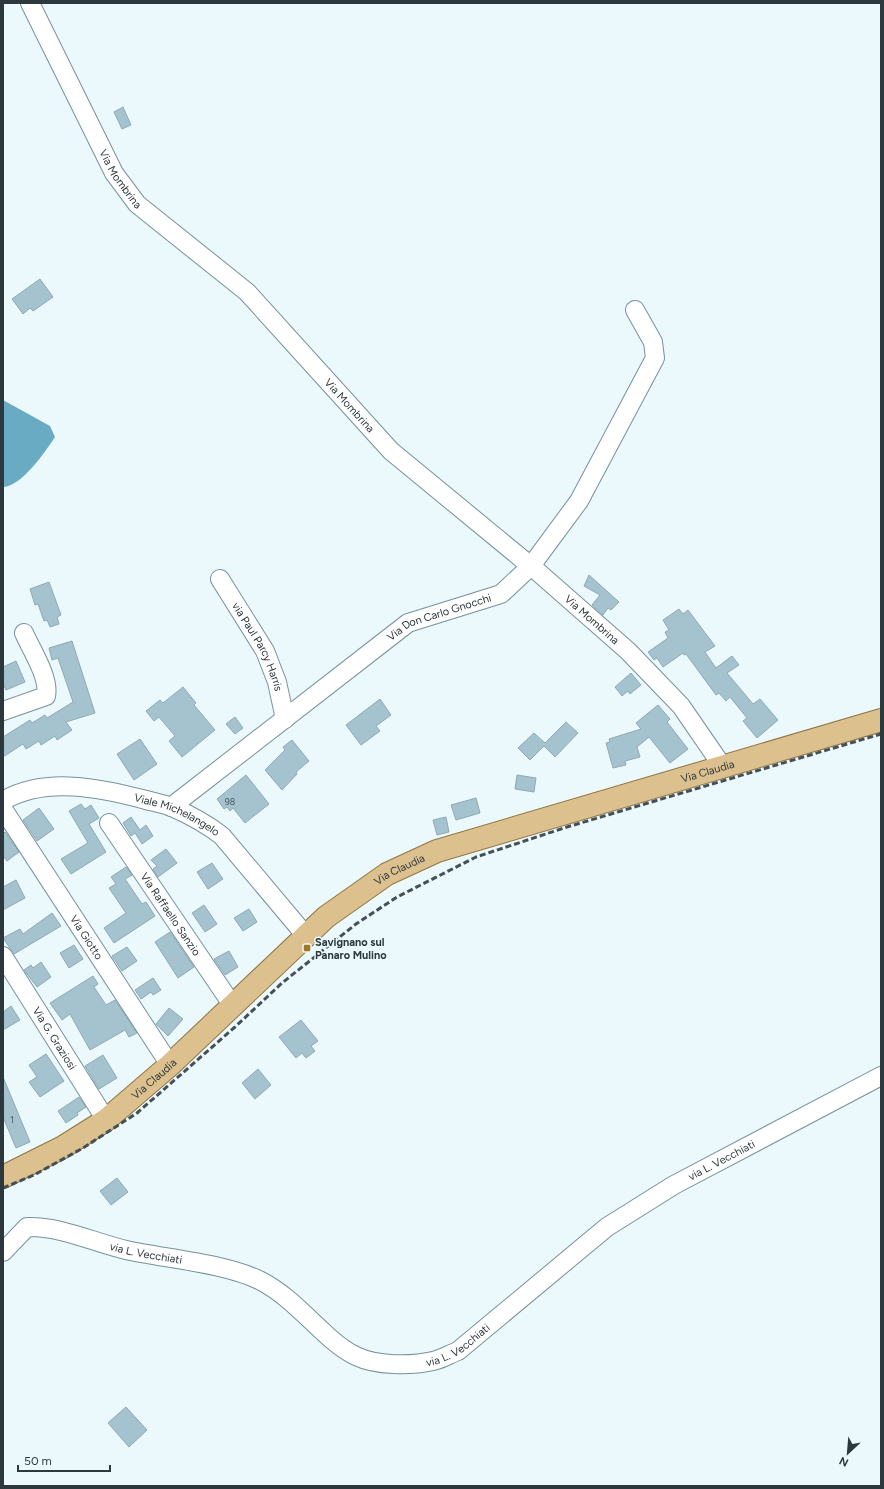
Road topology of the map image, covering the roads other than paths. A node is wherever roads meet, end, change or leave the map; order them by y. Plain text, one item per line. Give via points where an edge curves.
1 (30, 3) edge
2 (635, 310) dead end
3 (534, 569) junction
4 (220, 579) dead end
5 (24, 633) dead end
6 (3, 711) edge
7 (285, 719) junction
8 (881, 720) edge
9 (723, 767) junction
10 (3, 801) edge
11 (171, 806) junction
12 (3, 809) edge
13 (109, 823) dead end
14 (306, 936) junction
15 (3, 956) edge
16 (233, 1006) junction
17 (170, 1065) junction
18 (881, 1076) edge
19 (106, 1120) junction
20 (3, 1176) edge
21 (3, 1252) edge

1 - 3 street, Via Mombrina via 114,173 137,204 247,292 391,450
2 - 3 street, Via Don Carlo Gnocchi via 653,342 655,358 580,501
3 - 7 street, Via Don Carlo Gnocchi via 501,594 408,623
3 - 9 street, Via Mombrina via 655,677 682,706
4 - 7 street, via Paul Parcy Harris via 265,651 277,682
5 - 6 street via 46,680 46,696
7 - 11 street, Via Don Carlo Gnocchi
8 - 9 main road, Via Claudia
9 - 14 main road, Via Claudia via 437,852 387,874 326,918
10 - 11 street, Viale Michelangelo via 27,791 47,787 85,787
11 - 14 street, Viale Michelangelo via 222,836
12 - 17 street, Via Giotto
13 - 16 street, Via Raffaello Sanzio
14 - 16 main road, Via Claudia
15 - 19 street, Via G. Graziosi
16 - 17 main road, Via Claudia
17 - 19 main road, Via Claudia
18 - 21 street, via L. Vecchiati via 674,1185 607,1227 458,1351 434,1361 410,1364 381,1363 356,1357 332,1340 285,1296 261,1281 221,1268 125,1249 51,1228 27,1227
19 - 20 main road, Via Claudia via 63,1147

